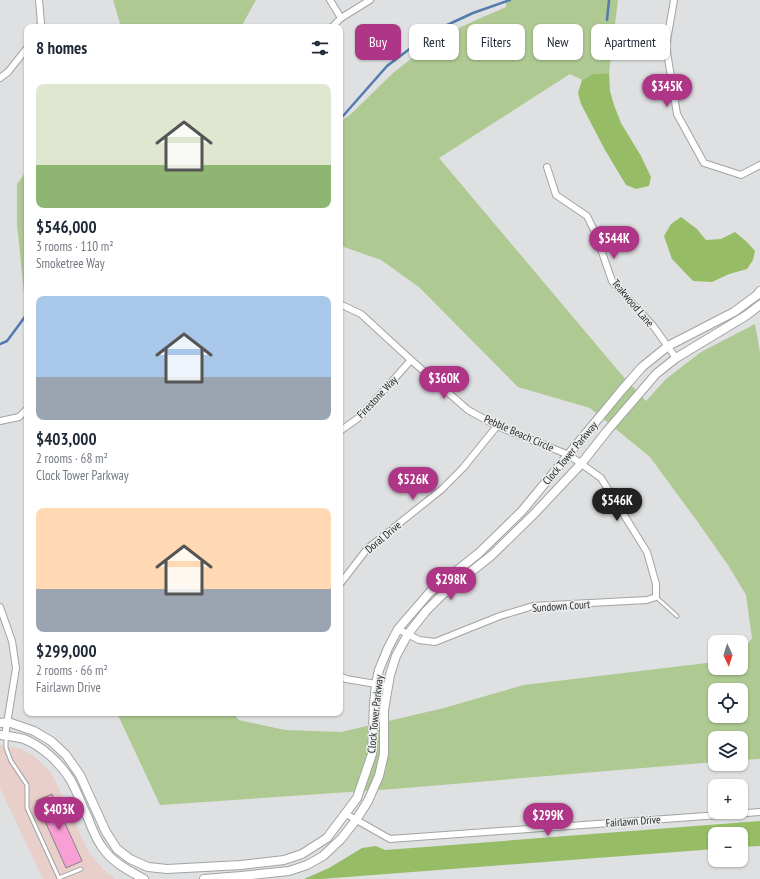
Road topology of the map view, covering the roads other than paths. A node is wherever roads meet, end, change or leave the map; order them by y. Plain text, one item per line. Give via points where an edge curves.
1 (39, 0) edge
2 (330, 0) edge
3 (370, 0) edge
4 (674, 0) edge
5 (341, 18) junction
6 (40, 24) edge
7 (335, 24) edge
8 (24, 52) edge
9 (0, 78) edge
10 (760, 165) edge
11 (546, 167) dead end
12 (760, 291) edge
13 (760, 305) edge
14 (343, 306) edge
15 (668, 346) junction
16 (676, 358) junction
17 (411, 360) junction
18 (24, 412) edge
19 (0, 421) edge
20 (497, 426) junction
21 (343, 429) edge
22 (568, 455) junction
23 (581, 464) junction
24 (343, 580) edge
25 (656, 597) junction
26 (0, 607) edge
27 (676, 616) dead end
28 (398, 629) junction
29 (408, 634) junction
30 (343, 678) edge
31 (376, 684) junction
32 (388, 686) junction
33 (4, 722) edge
34 (3, 736) edge
35 (760, 812) edge
36 (346, 814) junction
37 (356, 820) junction
38 (241, 865) junction
39 (81, 869) dead end
40 (241, 878) edge
41 (144, 879) edge
42 (204, 879) edge

1 - 6 street
2 - 5 street
3 - 5 street
4 - 10 street via 666,46 677,114 704,164 741,174
5 - 7 street
8 - 9 street
11 - 15 street, Teakwood Lane via 556,195 587,216 612,281
12 - 15 street, Clock Tower Parkway via 734,312
13 - 16 street, Clock Tower Parkway
14 - 17 street, Pebble Beach Circle via 361,314
15 - 16 street, Teakwood Lane
15 - 22 street, Clock Tower Parkway via 642,367
16 - 23 street, Clock Tower Parkway via 656,374
17 - 20 street, Pebble Beach Circle via 468,410
17 - 21 street, Firestone Way via 361,416
18 - 19 street via 20,417
20 - 22 street, Pebble Beach Circle
20 - 24 street, Doral Drive via 463,468 441,490 367,549
22 - 23 street, Pebble Beach Circle
22 - 28 street, Clock Tower Parkway via 522,511 480,553 430,592
23 - 25 street, Pebble Beach Circle via 601,478 647,552 656,584
23 - 29 street, Clock Tower Parkway via 492,555 443,594
25 - 27 lane
25 - 29 street, Sundown Court via 647,600 533,606 435,642 418,640
26 - 33 street via 12,641 16,668
28 - 29 street, Sundown Court
28 - 31 street, Clock Tower Parkway via 379,670
29 - 32 street, Clock Tower Parkway via 396,656
30 - 31 street
31 - 32 street
31 - 36 street, Clock Tower Parkway via 372,754 358,798
32 - 37 street, Clock Tower Parkway via 384,710 384,754 379,776
33 - 34 street
33 - 38 street, Clock Tower Parkway via 34,731 51,741 66,755 80,775 106,832 117,849 130,859 148,867 167,869
34 - 39 lane via 11,761 27,785 27,808 59,878
34 - 41 street via 24,739 59,765 70,779 96,838 104,850 116,862
35 - 37 street, Fairlawn Drive via 390,840
36 - 37 street, Fairlawn Drive
36 - 38 street, Clock Tower Parkway via 327,838 302,854 284,860
37 - 40 street, Clock Tower Parkway via 323,856 307,865 290,871
38 - 40 street
40 - 42 street, Clock Tower Parkway

